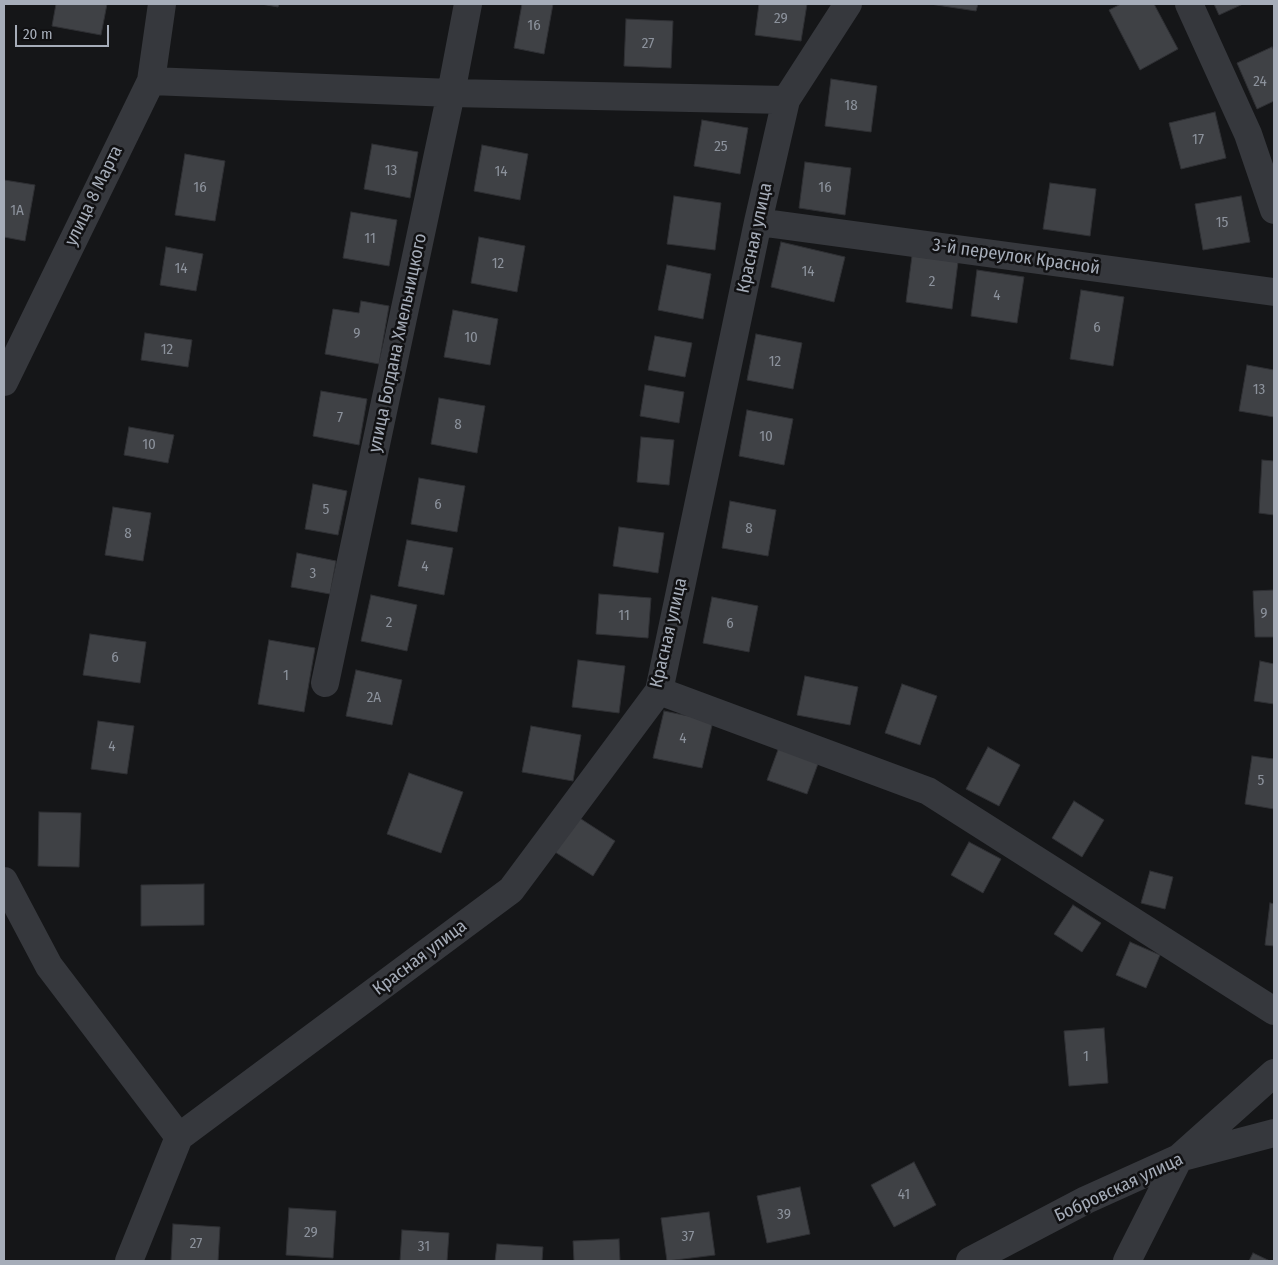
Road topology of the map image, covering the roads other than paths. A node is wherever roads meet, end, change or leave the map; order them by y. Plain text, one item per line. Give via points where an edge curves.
1 (162, 4) edge
2 (468, 4) edge
3 (848, 4) edge
4 (1188, 4) edge
5 (150, 81) junction
6 (451, 94) junction
7 (786, 100) junction
8 (1274, 210) edge
9 (758, 222) junction
10 (1274, 292) edge
11 (4, 382) edge
12 (325, 683) dead end
13 (659, 691) junction
14 (4, 881) edge
15 (1274, 1010) edge
16 (1274, 1073) edge
17 (1274, 1133) edge
18 (179, 1137) junction
19 (1179, 1158) junction
20 (129, 1261) edge
21 (970, 1261) edge
22 (1127, 1261) edge

1 - 5 street, улица 8 Марта
2 - 6 street, улица Богдана Хмельницкого
3 - 7 street, Красная улица
4 - 8 street via 1248,134
5 - 6 street
5 - 11 street, улица 8 Марта
6 - 7 street
6 - 12 street, улица Богдана Хмельницкого
7 - 9 street, Красная улица
9 - 10 street, 3-й переулок Красной
9 - 13 street, Красная улица
13 - 15 street via 928,791
13 - 18 street, Красная улица via 511,890
14 - 18 street via 49,966
16 - 19 street
17 - 19 street, Бобровская улица
18 - 20 street
19 - 21 street, Бобровская улица via 1086,1200
19 - 22 street

